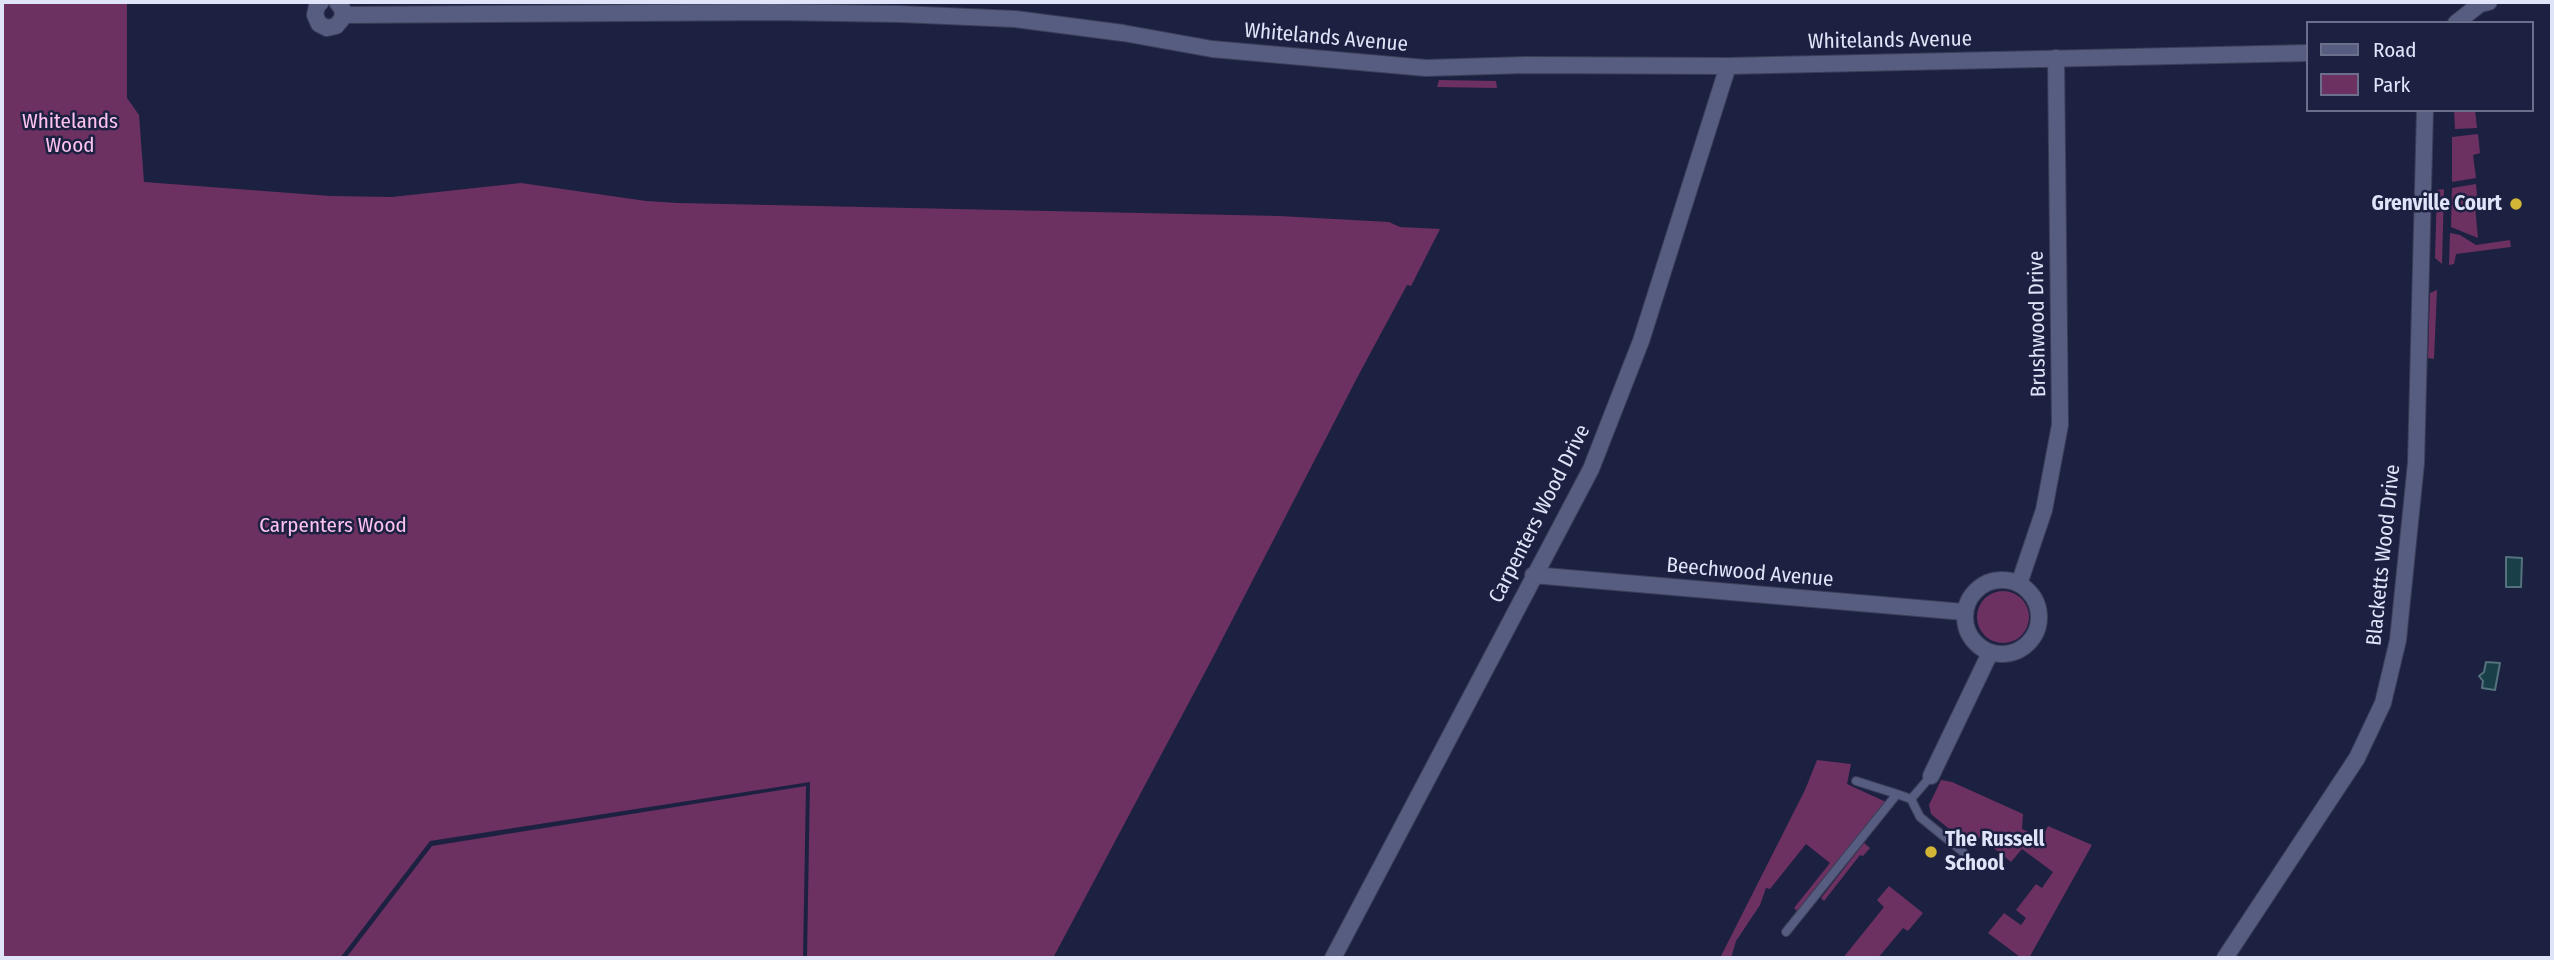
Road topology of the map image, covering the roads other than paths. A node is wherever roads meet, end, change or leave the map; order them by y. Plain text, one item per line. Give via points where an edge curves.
1 (321, 2) edge
2 (2489, 2) edge
3 (340, 8) edge
4 (2459, 21) edge
5 (2306, 53) edge
6 (2056, 58) junction
7 (1728, 66) junction
8 (2425, 112) edge
9 (1533, 575) junction
10 (2019, 584) junction
11 (1964, 612) junction
12 (1990, 653) junction
13 (1931, 776) joint
14 (1856, 781) dead end
15 (1897, 794) junction
16 (1912, 799) junction
17 (1963, 852) dead end
18 (1786, 932) dead end
19 (1333, 958) edge
20 (2225, 958) edge

1 - 3 street, Whitelands Avenue via 315,15 323,26 336,26
2 - 4 street
3 - 7 street, Whitelands Avenue via 900,14 1015,19 1212,50 1426,68
5 - 6 street, Whitelands Avenue
6 - 7 street, Whitelands Avenue
6 - 10 street, Brushwood Drive via 2060,425 2045,510
7 - 9 street, Carpenters Wood Drive via 1641,341 1591,469
8 - 20 street, Blacketts Wood Drive via 2416,463 2395,653 2383,703 2357,758
9 - 11 street, Beechwood Avenue
9 - 19 street, Carpenters Wood Drive
10 - 11 street via 2008,580 1986,584
10 - 12 street via 2036,602 2039,614 2033,638 2014,653
11 - 12 street via 1972,640
12 - 13 street
13 - 16 lane
14 - 15 lane
15 - 16 lane
15 - 18 lane
16 - 17 lane via 1920,817

